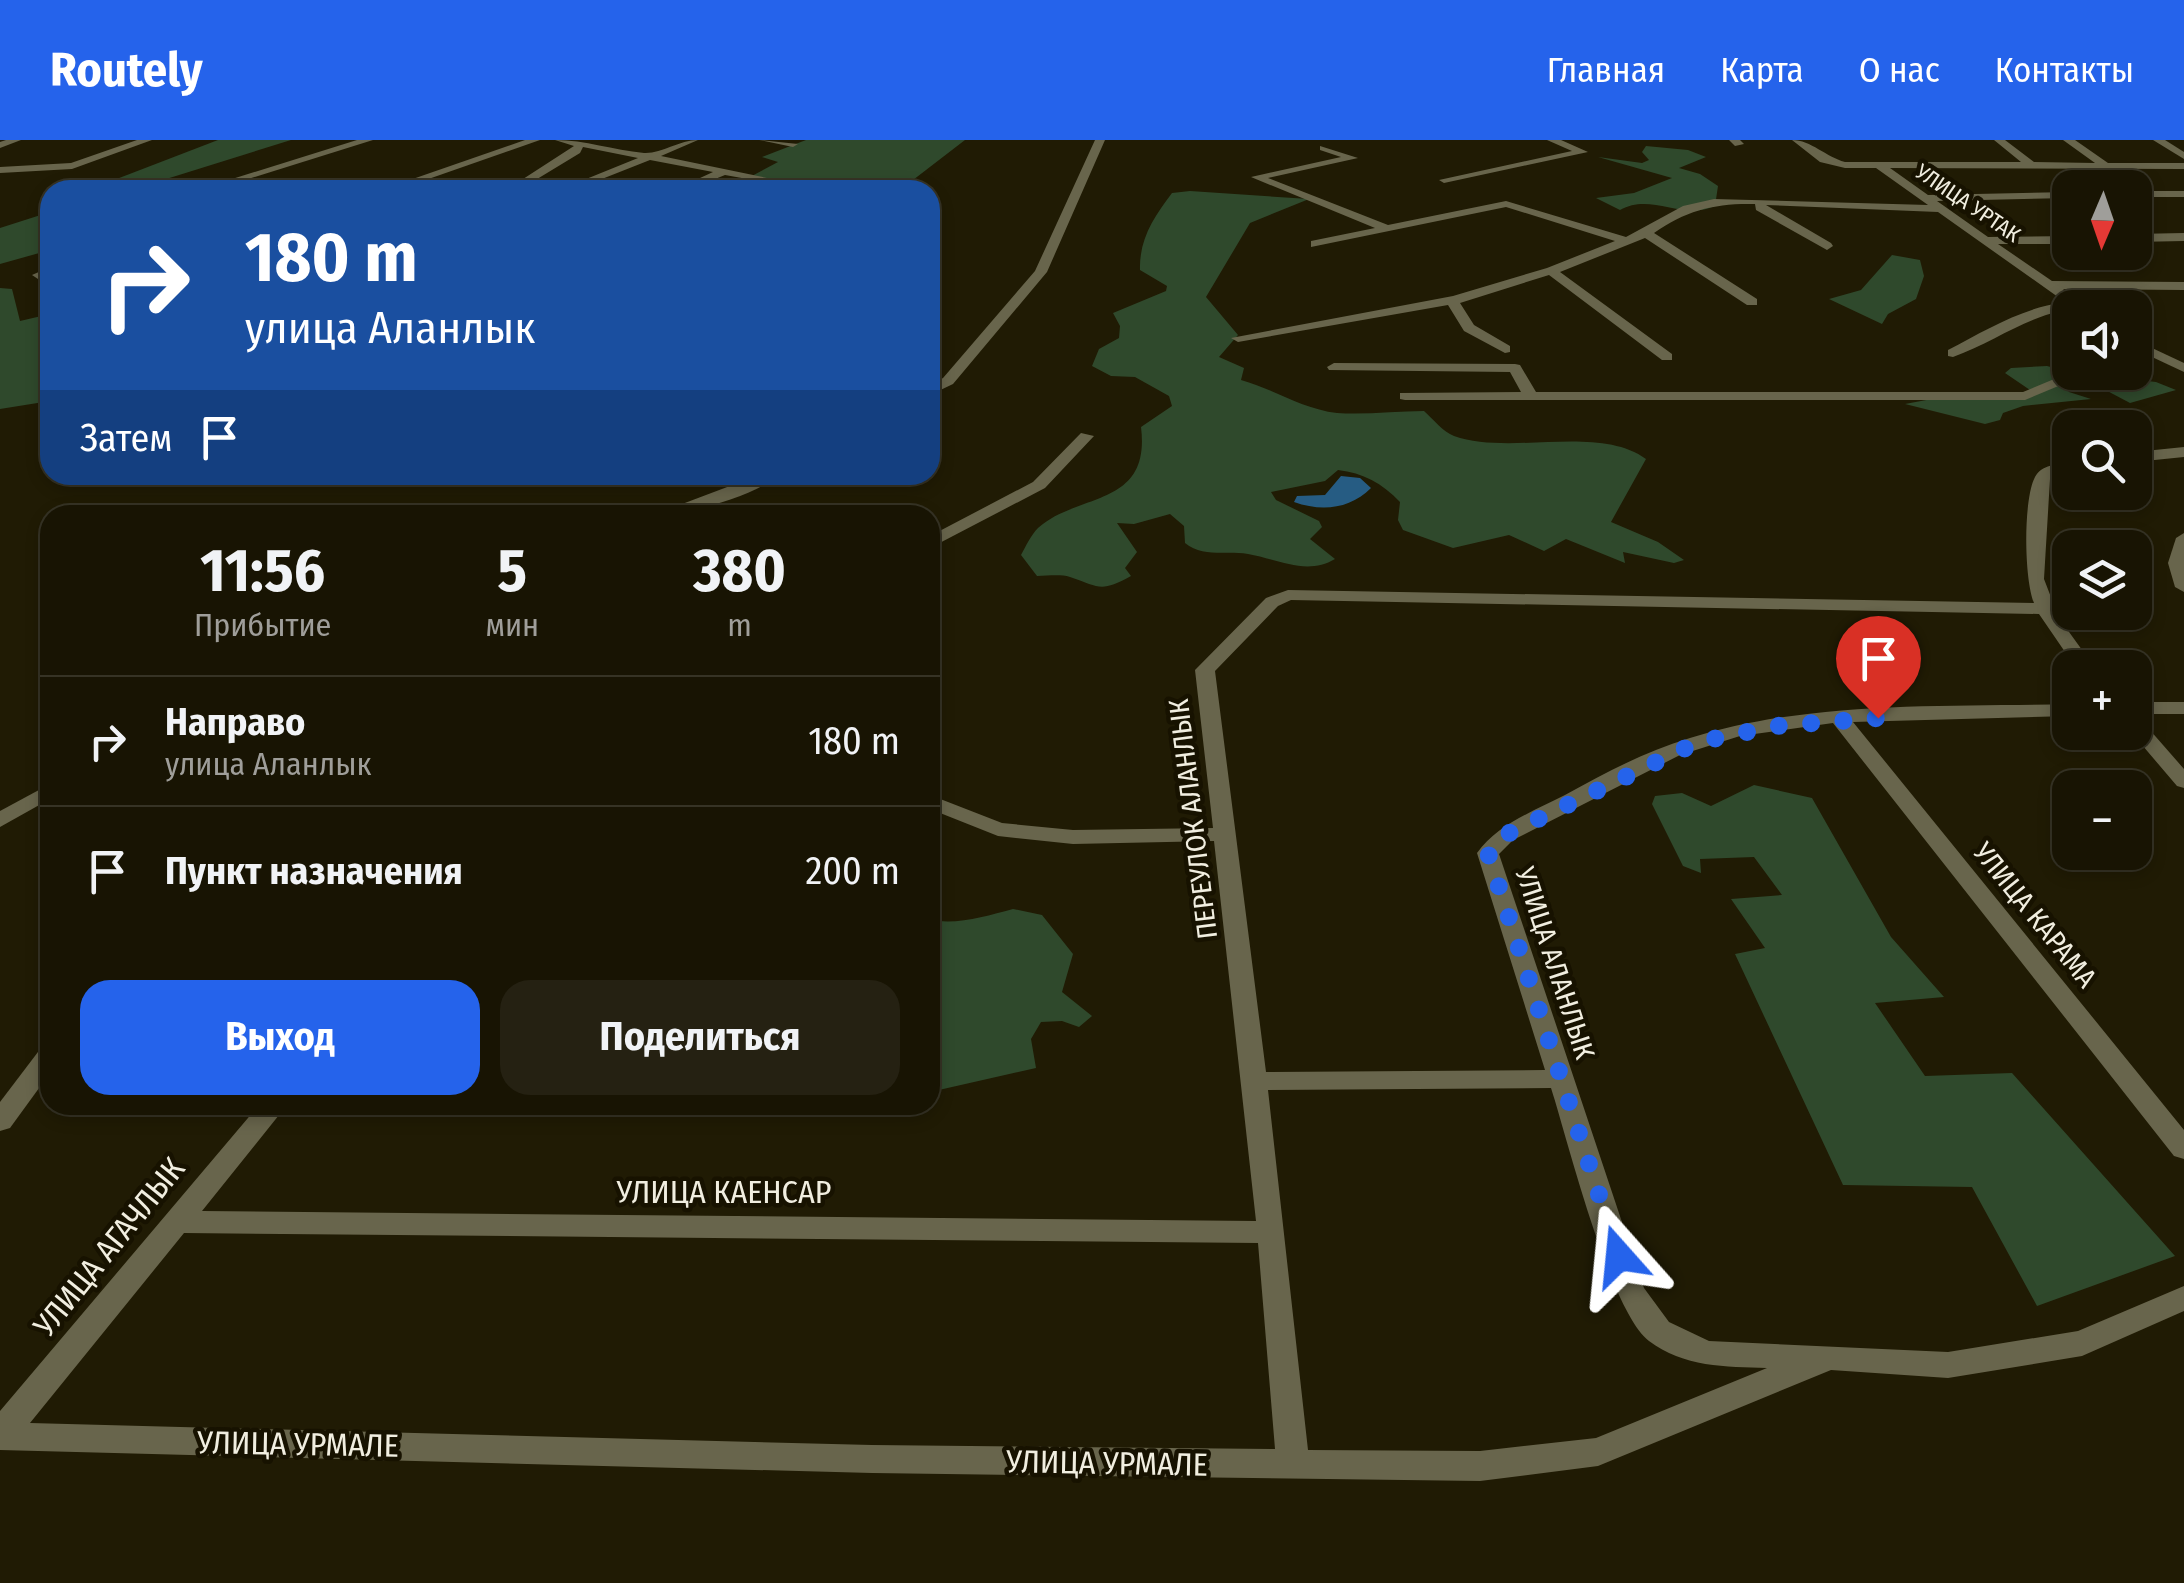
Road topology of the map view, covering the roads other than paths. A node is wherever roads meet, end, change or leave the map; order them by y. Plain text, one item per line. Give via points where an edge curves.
1 (16, 140) edge
2 (146, 140) edge
3 (368, 140) edge
4 (535, 140) edge
5 (560, 140) edge
6 (693, 140) edge
7 (764, 140) edge
8 (1100, 140) edge
9 (1552, 140) edge
10 (1797, 140) edge
11 (1999, 140) edge
12 (2068, 140) edge
13 (2158, 140) edge
14 (793, 144) dead end
15 (0, 145) edge
16 (578, 145) junction
17 (1324, 148) dead end
18 (2184, 156) edge
19 (650, 158) junction
20 (2030, 164) junction
21 (2105, 165) junction
22 (1880, 166) junction
23 (2184, 166) edge
24 (1, 169) edge
25 (725, 172) junction
26 (235, 180) edge
27 (416, 180) edge
28 (528, 180) edge
29 (591, 180) edge
30 (705, 180) edge
31 (769, 180) edge
32 (1444, 180) dead end
33 (2152, 194) edge
34 (2184, 194) edge
35 (2052, 196) edge
36 (1925, 198) junction
37 (1760, 201) junction
38 (1940, 208) junction
39 (1388, 228) junction
40 (1646, 232) junction
41 (2184, 237) edge
42 (2152, 238) edge
43 (1624, 240) junction
44 (1988, 240) junction
45 (2052, 240) edge
46 (1314, 244) dead end
47 (1828, 246) dead end
48 (1552, 271) junction
49 (2050, 285) junction
50 (2184, 286) edge
51 (2057, 290) edge
52 (1452, 300) junction
53 (1752, 302) dead end
54 (2052, 307) edge
55 (1238, 338) dead end
56 (1505, 349) dead end
57 (2152, 352) edge
58 (1954, 353) dead end
59 (1668, 357) dead end
60 (2152, 364) edge
61 (2181, 366) edge
62 (1334, 368) dead end
63 (2052, 385) edge
64 (940, 386) edge
65 (1530, 394) junction
66 (1405, 396) dead end
67 (1086, 436) dead end
68 (2184, 452) edge
69 (2152, 455) edge
70 (2052, 469) edge
71 (753, 485) edge
72 (692, 505) edge
73 (940, 537) edge
74 (2184, 538) edge
75 (2184, 587) edge
76 (2041, 609) junction
77 (2072, 650) edge
78 (2152, 708) edge
79 (2184, 708) edge
80 (2052, 711) edge
81 (1840, 719) junction
82 (2152, 745) edge
83 (2184, 782) edge
84 (40, 796) edge
85 (940, 805) edge
86 (0, 820) edge
87 (1225, 834) junction
88 (40, 1067) edge
89 (1562, 1079) junction
90 (1255, 1081) junction
91 (265, 1115) edge
92 (0, 1121) edge
93 (2184, 1149) edge
94 (174, 1222) junction
95 (1272, 1232) junction
96 (2184, 1298) edge
97 (1828, 1357) junction
98 (0, 1436) edge
99 (1292, 1466) junction

1 - 15 street
2 - 24 street via 72,166
3 - 26 street
4 - 27 street
5 - 16 street
6 - 19 street
7 - 14 street
8 - 64 street via 1041,272
9 - 32 street via 1583,152
10 - 22 street via 1824,160
11 - 20 street
12 - 21 street
13 - 18 street
16 - 19 street
16 - 28 street
17 - 39 street via 1354,158 1256,177
19 - 25 street
19 - 29 street
20 - 21 street
20 - 22 street
21 - 23 street
22 - 36 street, УЛИЦА УРТАК
25 - 30 street
25 - 31 street
33 - 34 street
35 - 36 street
36 - 38 street, УЛИЦА УРТАК
37 - 38 street
37 - 40 street via 1712,200 1669,214
37 - 47 street via 1760,208
38 - 44 street, УЛИЦА УРТАК
39 - 43 street via 1506,204
39 - 46 street
40 - 43 street
40 - 53 street
41 - 42 street
43 - 48 street
44 - 45 street
44 - 49 street, УЛИЦА УРТАК
48 - 52 street
48 - 59 street
49 - 50 street
49 - 51 street, УЛИЦА УРТАК
52 - 55 street
52 - 56 street via 1469,328
54 - 58 street
57 - 61 street
60 - 61 street
62 - 65 street via 1515,368
63 - 65 street via 2025,396 1912,399
65 - 66 street
67 - 73 street via 1039,485
68 - 69 street
70 - 76 street via 2042,478 2032,578
71 - 72 street
74 - 75 street via 2176,552
76 - 77 street
76 - 87 street, ПЕРЕУЛОК АЛАНЛЫК via 1281,596 1205,670
78 - 79 street
80 - 81 street, УЛИЦА АЛАНЛЫК
81 - 89 street, УЛИЦА АЛАНЛЫК via 1698,742 1505,835 1488,853
81 - 93 street, УЛИЦА КАРАМА
82 - 83 street
84 - 86 street
85 - 87 street via 998,829 1073,837
87 - 90 street, ПЕРЕУЛОК АЛАНЛЫК
88 - 92 street
89 - 90 street
89 - 97 street, УЛИЦА АЛАНЛЫК via 1631,1293 1658,1331 1706,1354
90 - 95 street, ПЕРЕУЛОК АЛАНЛЫК
91 - 94 street, УЛИЦА АГАЧЛЫК
94 - 95 street, УЛИЦА КАЕНСАР
94 - 98 street, УЛИЦА АГАЧЛЫК
95 - 99 street, ПЕРЕУЛОК АЛАНЛЫК
96 - 97 street, УЛИЦА УРМАЛЕ via 2082,1344 1948,1366
97 - 99 street, УЛИЦА УРМАЛЕ via 1598,1452 1480,1466
98 - 99 street, УЛИЦА УРМАЛЕ

